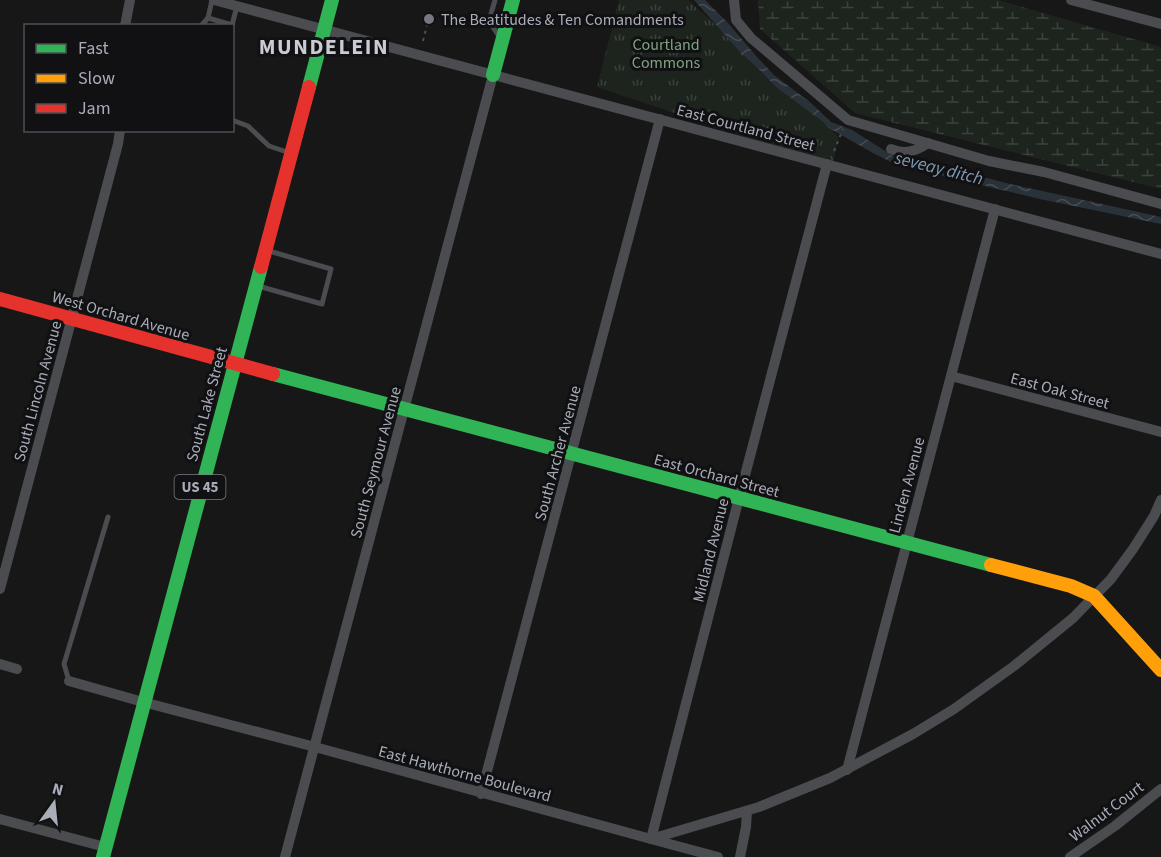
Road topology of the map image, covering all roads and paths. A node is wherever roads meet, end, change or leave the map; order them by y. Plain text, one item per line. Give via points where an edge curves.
1 (130, 0) edge
2 (213, 0) edge
3 (495, 0) edge
4 (513, 0) edge
5 (734, 0) edge
6 (1071, 0) edge
7 (335, 1) edge
8 (243, 5) edge
9 (207, 18) junction
10 (428, 21) dead end
11 (125, 24) edge
12 (202, 24) edge
13 (226, 24) edge
14 (233, 24) edge
15 (1161, 24) edge
16 (324, 30) junction
17 (423, 41) dead end
18 (502, 42) junction
19 (493, 75) junction
20 (660, 119) junction
21 (848, 120) junction
22 (234, 121) edge
23 (120, 132) edge
24 (928, 143) junction
25 (891, 149) dead end
26 (834, 152) dead end
27 (291, 153) junction
28 (828, 164) junction
29 (1161, 204) edge
30 (995, 209) junction
31 (264, 250) junction
32 (1161, 254) edge
33 (255, 285) junction
34 (0, 299) edge
35 (72, 318) junction
36 (234, 364) junction
37 (951, 376) junction
38 (405, 408) junction
39 (1161, 432) edge
40 (572, 453) junction
41 (739, 498) junction
42 (1161, 500) edge
43 (108, 517) dead end
44 (906, 543) junction
45 (0, 589) edge
46 (1094, 596) junction
47 (0, 664) edge
48 (17, 669) dead end
49 (1161, 670) edge
50 (69, 681) joint
51 (143, 702) junction
52 (315, 747) junction
53 (847, 770) junction
54 (1161, 789) edge
55 (481, 794) junction
56 (747, 811) junction
57 (0, 819) edge
58 (651, 839) junction
59 (104, 852) edge
60 (285, 857) edge
61 (718, 857) edge
62 (740, 857) edge
63 (1070, 857) edge

1 - 11 street
2 - 8 street, East Courtland Street
2 - 9 lane
3 - 18 lane via 489,21
4 - 18 street
5 - 21 street via 736,21 751,38
6 - 15 street
7 - 16 street, US 45
8 - 14 lane
8 - 16 street, East Courtland Street
9 - 12 lane
9 - 13 lane
10 - 17 path
16 - 19 street, East Courtland Street
16 - 27 street, South Lake Street / US 45
18 - 19 street
19 - 20 street, East Courtland Street
19 - 38 street, South Seymour Avenue
20 - 28 street, East Courtland Street
20 - 40 street, South Archer Avenue
21 - 24 street
21 - 26 path
22 - 27 lane via 248,126 269,146
23 - 35 street, South Lincoln Avenue
24 - 25 street via 909,152
24 - 29 street
27 - 31 street, South Lake Street / US 45
28 - 30 street, East Courtland Street
28 - 41 street, Midland Avenue
30 - 32 street, East Courtland Street
30 - 37 street, Linden Avenue
31 - 33 street, South Lake Street / US 45
31 - 33 lane via 331,269 321,304
33 - 36 street, South Lake Street / US 45
34 - 35 street, West Orchard Avenue
35 - 36 street, West Orchard Avenue
35 - 45 street, South Lincoln Avenue
36 - 38 street, East Orchard Street
36 - 51 street, South Lake Street / US 45
37 - 39 street, East Oak Street
37 - 44 street, Linden Avenue
38 - 40 street, East Orchard Street
38 - 52 street, South Seymour Avenue
40 - 41 street, East Orchard Street
40 - 55 street, South Archer Avenue
41 - 44 street, East Orchard Street
41 - 58 street, Midland Avenue
42 - 46 street, East Hawthorne Boulevard via 1133,549
43 - 50 lane via 64,664
44 - 46 street, East Orchard Street via 1071,586
44 - 53 street, Linden Avenue
46 - 49 street, East Orchard Street
46 - 53 street, East Hawthorne Boulevard via 1040,646 954,709
47 - 48 street
50 - 51 street, East Hawthorne Boulevard
51 - 52 street, East Hawthorne Boulevard
51 - 59 street, South Lake Street / US 45
52 - 55 street, East Hawthorne Boulevard
52 - 60 street, South Seymour Avenue
53 - 56 street, East Hawthorne Boulevard
54 - 63 street, Walnut Court
55 - 58 street, East Hawthorne Boulevard
56 - 58 street, East Hawthorne Boulevard
56 - 62 street
57 - 59 street
58 - 61 street

